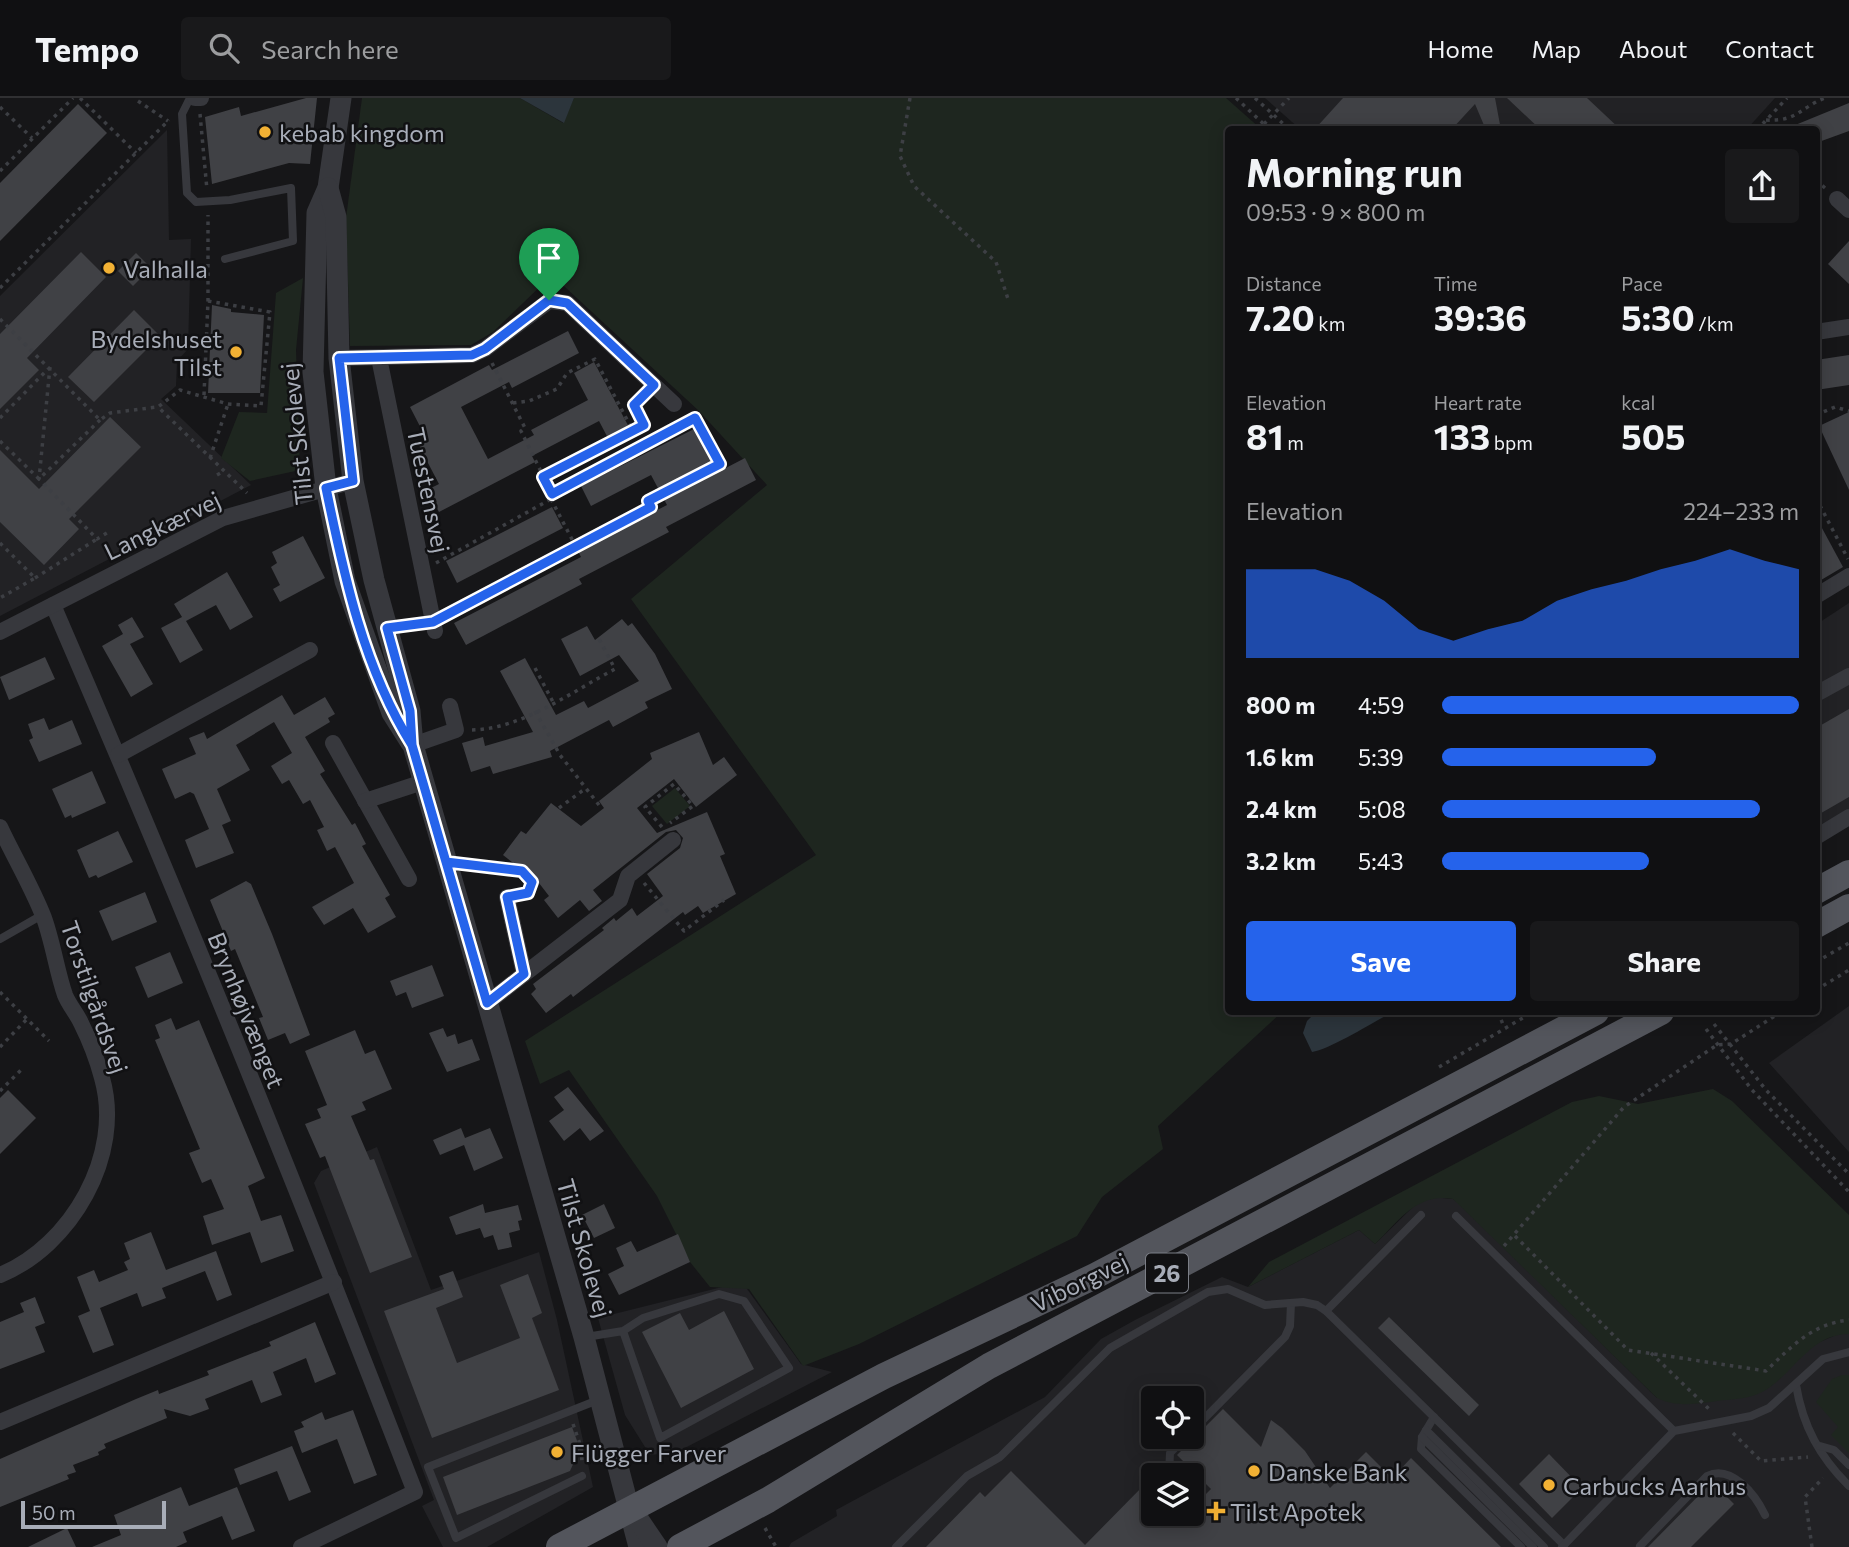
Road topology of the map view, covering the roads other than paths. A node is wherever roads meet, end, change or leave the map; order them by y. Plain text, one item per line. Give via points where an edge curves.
1 (196, 98) edge
2 (341, 98) edge
3 (328, 188) junction
4 (225, 258) dead end
5 (1849, 327) edge
6 (1820, 331) edge
7 (339, 358) junction
8 (379, 358) junction
9 (674, 404) dead end
10 (353, 481) junction
11 (326, 488) junction
12 (1849, 576) edge
13 (1820, 594) edge
14 (53, 605) junction
15 (434, 626) road end
16 (0, 632) edge
17 (310, 650) dead end
18 (1849, 676) edge
19 (1820, 692) edge
20 (450, 706) dead end
21 (333, 743) dead end
22 (412, 745) junction
23 (118, 755) junction
24 (423, 782) junction
25 (365, 801) junction
26 (1849, 817) edge
27 (0, 827) edge
28 (668, 834) road end
29 (1820, 835) edge
30 (1849, 873) edge
31 (409, 879) dead end
32 (1820, 889) edge
33 (507, 897) road end
34 (1849, 907) edge
35 (43, 915) junction
36 (1820, 923) edge
37 (0, 939) edge
38 (524, 974) junction
39 (487, 1003) junction
40 (1590, 1015) edge
41 (1655, 1015) edge
42 (1421, 1215) dead end
43 (1456, 1216) dead end
44 (0, 1275) edge
45 (334, 1282) junction
46 (1291, 1303) junction
47 (1326, 1311) junction
48 (623, 1331) junction
49 (584, 1337) junction
50 (1849, 1352) edge
51 (1796, 1385) junction
52 (601, 1399) junction
53 (1434, 1418) junction
54 (1204, 1419) edge
55 (0, 1422) edge
56 (1674, 1431) junction
57 (1424, 1434) junction
58 (1820, 1446) junction
59 (1849, 1465) edge
60 (582, 1476) road end
61 (1849, 1486) edge
62 (631, 1508) junction
63 (1765, 1515) dead end
64 (1561, 1546) edge
65 (1640, 1546) edge
66 (301, 1547) edge
67 (559, 1547) edge
68 (639, 1547) edge
69 (657, 1547) edge
70 (680, 1547) edge
71 (897, 1547) edge
72 (1521, 1547) edge
73 (1533, 1547) edge
74 (1544, 1547) edge

1 - 4 lane via 182,114 187,192 196,202 291,188 293,241
2 - 3 street, Tilst Skolevej
3 - 7 street, Tilst Skolevej via 336,217
3 - 11 street, Tilst Skolevej via 317,213 313,293 313,372
5 - 6 street
7 - 8 street
7 - 10 street, Tilst Skolevej
8 - 9 street via 472,355 549,300 567,303
8 - 15 street, Tuestensvej
10 - 11 street, Langkærvej
10 - 22 street, Tilst Skolevej via 410,711
11 - 14 street, Langkærvej via 223,518
11 - 22 street, Tilst Skolevej via 345,581 392,713
12 - 13 street
14 - 16 street, Langkærvej
14 - 23 street, Brynhøjvænget
17 - 23 street
18 - 19 street
20 - 22 street via 456,730
21 - 25 street
22 - 24 street, Tilst Skolevej
23 - 45 street, Brynhøjvænget
24 - 25 street
24 - 39 street, Tilst Skolevej
25 - 31 street
26 - 29 street
27 - 35 street, Torstilgårdsvej
28 - 38 street via 631,873 620,900
30 - 32 main road
33 - 38 street
34 - 36 main road
35 - 37 lane
35 - 44 street, Torstilgårdsvej via 65,995 103,1080 105,1127 97,1169 74,1214 42,1249
38 - 39 street
39 - 49 street, Tilst Skolevej
40 - 62 main road, Viborgvej / 26 via 1107,1269 884,1376
41 - 70 main road, Viborgvej / 26 via 989,1366 780,1493
42 - 47 lane
43 - 56 lane
45 - 55 street
45 - 66 street, Brynhøjvænget via 415,1492
46 - 47 lane via 1317,1305
46 - 54 lane via 1285,1337
46 - 71 lane via 1265,1305 1220,1289 1123,1339 1099,1357 1000,1457 967,1476
47 - 53 lane
48 - 48 lane via 660,1438 789,1368 744,1301 719,1294 643,1318
48 - 49 lane
49 - 52 street, Tilst Skolevej
50 - 51 lane via 1823,1359
51 - 56 lane via 1769,1408 1751,1416
51 - 58 lane via 1809,1432
52 - 60 lane via 428,1467 456,1538
52 - 62 street, Tilst Skolevej
53 - 57 lane
53 - 64 lane
56 - 64 lane
57 - 72 lane via 1421,1449
57 - 73 lane
57 - 74 lane
58 - 59 lane via 1834,1450
58 - 61 lane via 1824,1461
62 - 67 main road, Viborgvej / 26
62 - 68 street
62 - 69 street
63 - 65 lane via 1729,1473 1716,1472

